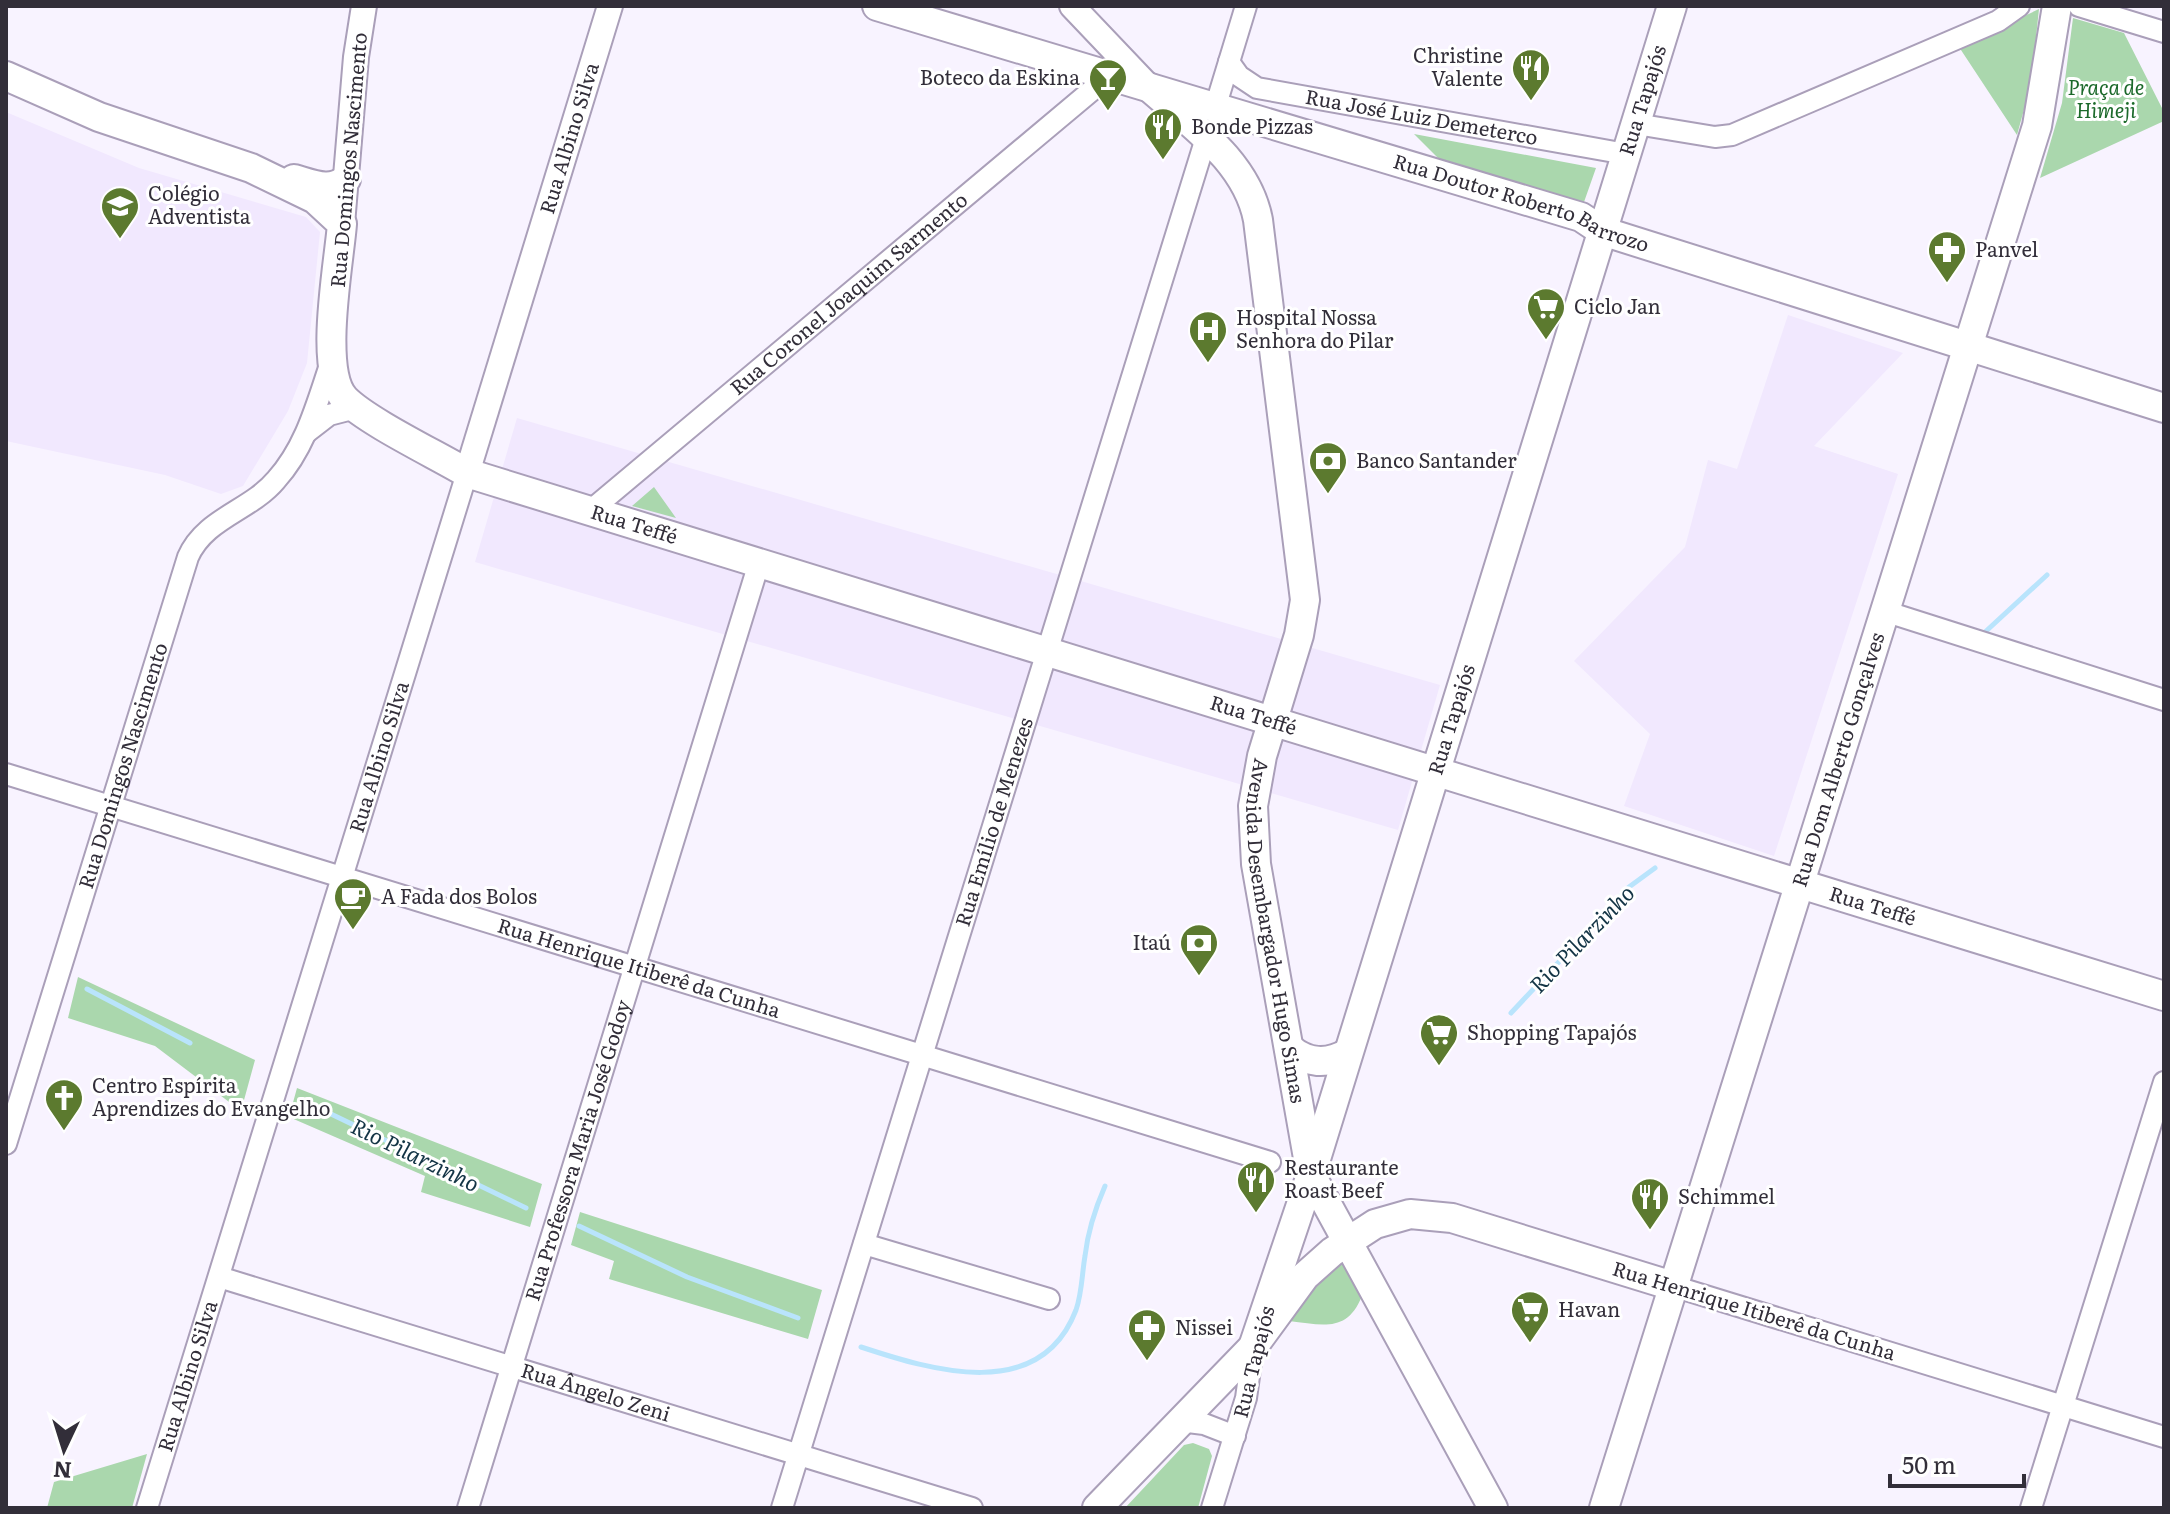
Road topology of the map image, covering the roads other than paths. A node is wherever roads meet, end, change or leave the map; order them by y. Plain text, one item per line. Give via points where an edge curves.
1 (364, 6) edge
2 (610, 6) edge
3 (877, 6) edge
4 (1072, 6) edge
5 (1246, 6) edge
6 (1672, 6) edge
7 (2019, 6) edge
8 (2057, 6) edge
9 (2079, 6) edge
10 (2164, 32) edge
11 (1110, 46) junction
12 (1229, 62) junction
13 (6, 76) edge
14 (1109, 76) junction
15 (1150, 88) junction
16 (1215, 108) junction
17 (1250, 118) junction
18 (1636, 124) junction
19 (1206, 138) junction
20 (1626, 154) junction
21 (251, 168) junction
22 (346, 179) junction
23 (342, 224) junction
24 (1602, 231) junction
25 (1967, 346) junction
26 (331, 362) junction
27 (356, 408) junction
28 (2164, 408) edge
29 (307, 432) junction
30 (467, 473) junction
31 (590, 511) junction
32 (759, 563) junction
33 (1884, 611) junction
34 (1047, 652) junction
35 (2164, 700) edge
36 (1271, 721) junction
37 (1435, 771) junction
38 (6, 774) edge
39 (110, 806) junction
40 (342, 878) junction
41 (1799, 883) junction
42 (635, 967) junction
43 (2164, 996) edge
44 (1289, 1048) junction
45 (1348, 1053) junction
46 (922, 1055) junction
47 (2164, 1082) edge
48 (6, 1144) edge
49 (1270, 1162) dead end
50 (1311, 1175) junction
51 (1346, 1242) junction
52 (864, 1244) junction
53 (219, 1277) junction
54 (1673, 1286) junction
55 (1049, 1299) dead end
56 (1253, 1347) junction
57 (512, 1367) junction
58 (2063, 1406) junction
59 (1180, 1421) junction
60 (1235, 1436) junction
61 (2164, 1437) edge
62 (799, 1455) junction
63 (147, 1508) edge
64 (468, 1508) edge
65 (782, 1508) edge
66 (972, 1508) edge
67 (1097, 1508) edge
68 (1212, 1508) edge
69 (1493, 1508) edge
70 (1604, 1508) edge
71 (2031, 1508) edge

1 - 22 street, Rua Domingos Nascimento
2 - 30 street, Rua Albino Silva
3 - 14 main road, Rua Doutor Roberto Barrozo
4 - 11 street, Avenida Desembargador Hugo Simas
5 - 12 street
6 - 18 main road, Rua Tapajós
7 - 18 street via 1998,21 1732,135
8 - 25 main road, Rua Dom Alberto Gonçalves via 2037,126
9 - 10 street
11 - 14 street
11 - 15 street, Avenida Desembargador Hugo Simas
12 - 16 street
12 - 20 street, Rua José Luiz Demeterco via 1257,88
13 - 21 main road via 99,117
14 - 15 main road, Rua Doutor Roberto Barrozo
14 - 31 street, Rua Coronel Joaquim Sarmento
15 - 16 main road, Rua Doutor Roberto Barrozo
15 - 19 main road, Avenida Desembargador Hugo Simas
16 - 17 main road, Rua Doutor Roberto Barrozo
17 - 19 main road via 1222,125
17 - 24 main road, Rua Doutor Roberto Barrozo via 1581,217
18 - 20 main road, Rua Tapajós
19 - 34 street, Rua Emílio de Menezes
19 - 36 main road, Avenida Desembargador Hugo Simas via 1245,180 1255,204 1302,561 1304,616
20 - 24 main road, Rua Tapajós
21 - 22 main road via 325,188
21 - 23 main road via 315,199
22 - 23 street, Rua Domingos Nascimento
23 - 26 main road, Rua Domingos Nascimento
24 - 25 main road, Rua Doutor Roberto Barrozo
24 - 37 main road, Rua Tapajós
25 - 28 main road, Rua Doutor Roberto Barrozo
25 - 33 main road, Rua Dom Alberto Gonçalves
26 - 27 main road, Rua Domingos Nascimento via 339,391
26 - 29 street, Rua Domingos Nascimento
27 - 29 street, Rua Domingos Nascimento via 329,415
27 - 30 main road, Rua Teffé
29 - 39 street, Rua Domingos Nascimento via 275,482 194,543
30 - 31 main road, Rua Teffé
30 - 40 street, Rua Albino Silva
31 - 32 main road, Rua Teffé
32 - 34 main road, Rua Teffé
32 - 42 street, Rua Professora Maria José Godoy
33 - 35 street
33 - 41 main road, Rua Dom Alberto Gonçalves
34 - 36 main road, Rua Teffé
34 - 46 street, Rua Emílio de Menezes
36 - 37 main road, Rua Teffé
36 - 44 main road, Avenida Desembargador Hugo Simas via 1256,780 1253,838
37 - 41 main road, Rua Teffé
37 - 45 main road, Rua Tapajós
38 - 39 street, Rua Henrique Itiberê da Cunha
39 - 40 street, Rua Henrique Itiberê da Cunha
39 - 48 street, Rua Domingos Nascimento
40 - 42 street, Rua Henrique Itiberê da Cunha
40 - 53 street, Rua Albino Silva
41 - 43 main road, Rua Teffé
41 - 54 main road, Rua Dom Alberto Gonçalves
42 - 46 street, Rua Henrique Itiberê da Cunha
42 - 57 street, Rua Professora Maria José Godoy
44 - 45 main road via 1314,1061
44 - 50 main road, Avenida Desembargador Hugo Simas
45 - 50 main road, Rua Tapajós
46 - 49 street, Rua Henrique Itiberê da Cunha
46 - 52 street, Rua Emílio de Menezes
47 - 58 street
50 - 51 main road, Avenida Desembargador Hugo Simas
50 - 56 main road, Rua Tapajós
51 - 54 main road, Rua Henrique Itiberê da Cunha via 1393,1217 1452,1218
51 - 56 main road, Rua Henrique Itiberê da Cunha via 1305,1276
51 - 69 main road, Avenida Desembargador Hugo Simas
52 - 55 street
52 - 62 street, Rua Emílio de Menezes
53 - 57 street, Rua Ângelo Zeni
53 - 63 street, Rua Albino Silva
54 - 58 street, Rua Henrique Itiberê da Cunha
54 - 70 main road, Rua Dom Alberto Gonçalves
56 - 59 main road, Rua Henrique Itiberê da Cunha
56 - 60 street, Rua Tapajós
57 - 62 street, Rua Ângelo Zeni
57 - 64 street, Rua Professora Maria José Godoy
58 - 61 street, Rua Henrique Itiberê da Cunha
58 - 71 street
59 - 60 street, Rua Tapajós
59 - 67 main road, Rua Henrique Itiberê da Cunha
60 - 68 street, Rua Tapajós
62 - 65 street, Rua Emílio de Menezes
62 - 66 street, Rua Ângelo Zeni

